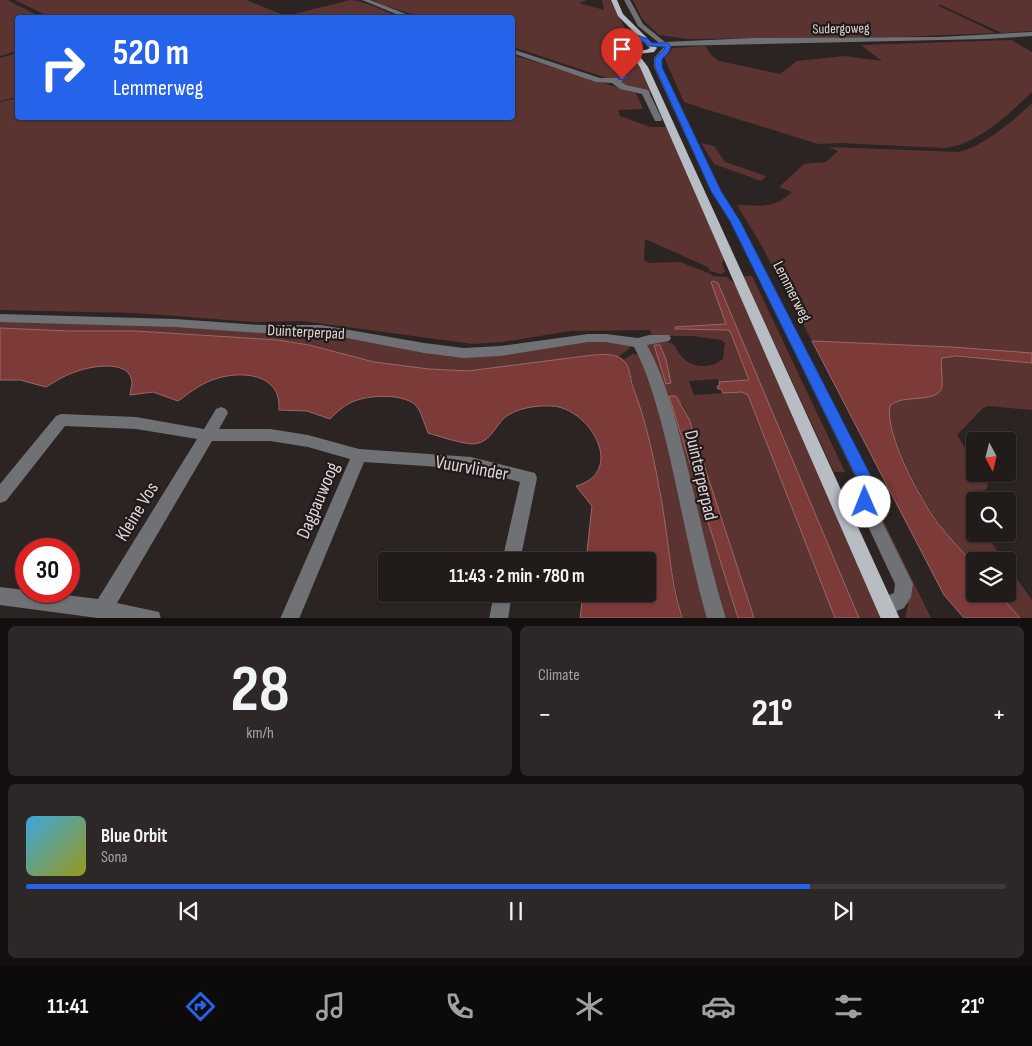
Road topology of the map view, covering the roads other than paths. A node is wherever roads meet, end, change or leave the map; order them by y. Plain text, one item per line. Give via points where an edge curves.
1 (365, 0) edge
2 (614, 0) edge
3 (627, 0) edge
4 (405, 15) edge
5 (620, 15) junction
6 (1032, 34) edge
7 (628, 40) junction
8 (654, 43) junction
9 (631, 49) junction
10 (515, 52) edge
11 (646, 52) junction
12 (644, 67) junction
13 (614, 82) junction
14 (658, 120) dead end
15 (0, 318) edge
16 (664, 338) dead end
17 (639, 343) junction
18 (221, 412) dead end
19 (206, 435) junction
20 (359, 455) junction
21 (0, 496) edge
22 (513, 552) edge
23 (0, 596) edge
24 (502, 602) edge
25 (103, 608) junction
26 (888, 612) edge
27 (152, 618) edge
28 (289, 618) edge
29 (498, 618) edge
30 (717, 618) edge

1 - 4 street
2 - 5 main road
3 - 8 street via 639,24
5 - 7 main road
5 - 8 main road
6 - 8 street, Sudergoweg via 922,40
7 - 8 main road
7 - 9 main road, Lemmerweg
7 - 13 street via 611,40 622,76 621,80
8 - 11 main road via 653,50
8 - 26 street, Lemmerweg via 668,49 659,57 658,66 689,136 869,488 866,505 904,584 904,594
9 - 11 main road
9 - 12 main road, Lemmerweg
10 - 13 street via 602,81
11 - 12 main road
12 - 26 main road, Lemmerweg
13 - 14 street via 620,87 647,93
15 - 17 street, Duinterperpad via 321,329 464,353 588,338
16 - 17 street, Duinterperpad
17 - 30 street, Duinterperpad via 651,365 671,431
18 - 19 street, Kleine Vos
19 - 20 street, Dagpauwoog via 270,435
19 - 21 street via 136,423 61,420
19 - 25 street, Kleine Vos
20 - 22 street, Vuurvlinder via 471,463 529,478
20 - 28 street, Dagpauwoog
23 - 25 street
24 - 29 street
25 - 27 street

